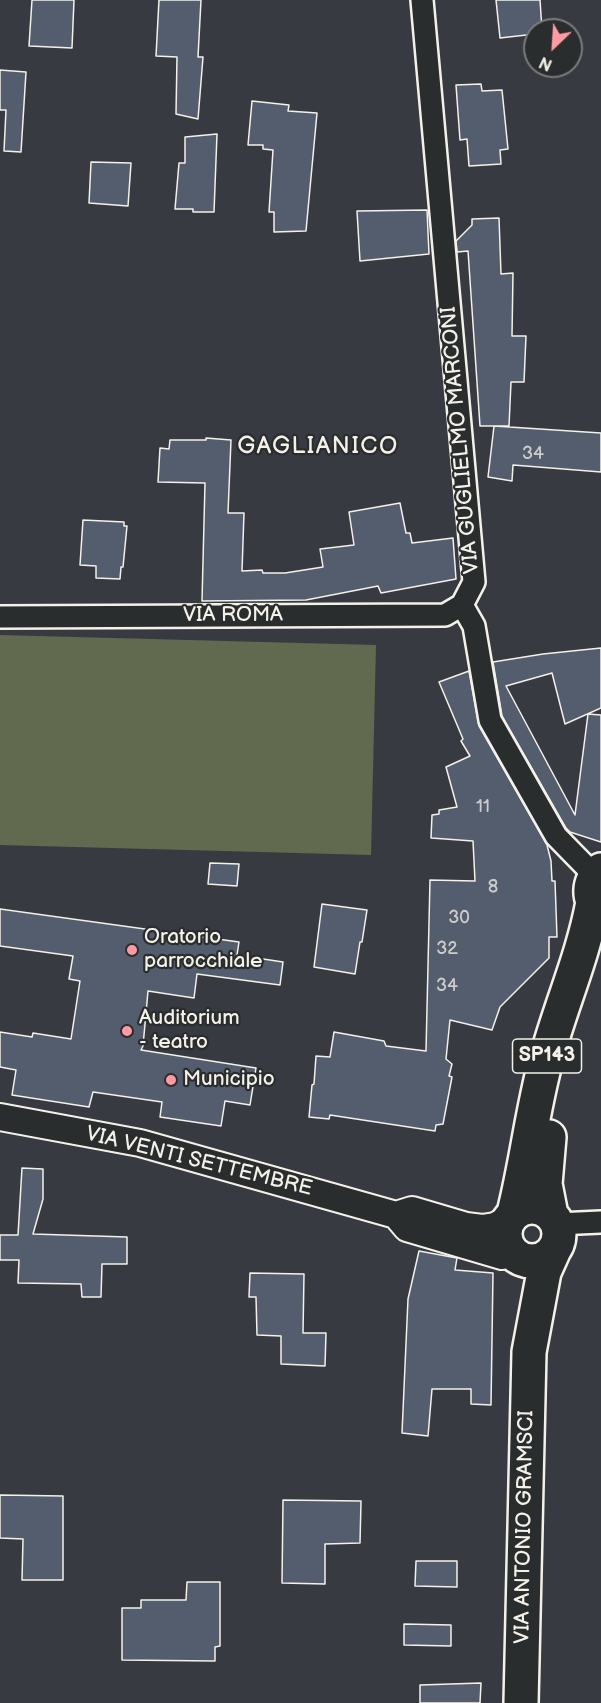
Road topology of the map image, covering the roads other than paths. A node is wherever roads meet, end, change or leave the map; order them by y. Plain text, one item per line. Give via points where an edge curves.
1 (422, 0) edge
2 (462, 605) junction
3 (0, 617) edge
4 (597, 890) edge
5 (601, 962) edge
6 (0, 1117) edge
7 (396, 1215) junction
8 (512, 1216) junction
9 (601, 1222) edge
10 (554, 1231) junction
11 (514, 1254) junction
12 (529, 1352) junction
13 (522, 1703) edge

1 - 2 street, VIA GUGLIELMO MARCONI via 474,582
2 - 3 street, VIA ROMA via 445,615
2 - 4 street, VIA GUGLIELMO MARCONI via 474,626 490,720 556,836
4 - 8 main road, SP143 via 580,956 546,1057
5 - 10 main road, SP143 via 565,1064 553,1112 546,1184
6 - 7 street, VIA VENTI SETTEMBRE via 140,1143
7 - 8 street, VIA VENTI SETTEMBRE via 412,1210 482,1228
7 - 11 street, VIA VENTI SETTEMBRE via 407,1228 502,1256
8 - 10 main road via 531,1208 543,1209
8 - 11 main road, SP143 via 505,1231
9 - 10 street
10 - 11 main road via 540,1260 525,1260
10 - 12 main road, VIA ANTONIO GRAMSCI
11 - 12 main road, VIA ANTONIO GRAMSCI / SP143 via 519,1308
12 - 13 main road, VIA ANTONIO GRAMSCI

